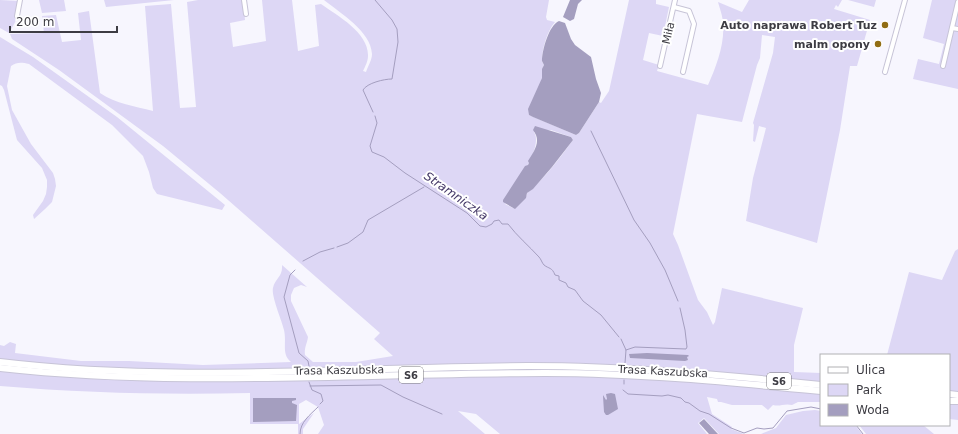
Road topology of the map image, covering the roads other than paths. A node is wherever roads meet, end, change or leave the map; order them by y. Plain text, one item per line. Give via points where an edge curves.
1 (20, 0) edge
2 (244, 0) edge
3 (675, 0) edge
4 (905, 0) edge
5 (958, 2) edge
6 (674, 7) junction
7 (246, 14) dead end
8 (17, 16) dead end
9 (952, 28) junction
10 (958, 29) edge
11 (660, 66) dead end
12 (943, 66) dead end
13 (683, 72) dead end
14 (884, 72) dead end
15 (0, 362) edge
16 (0, 368) edge
17 (820, 385) edge
18 (820, 391) edge

1 - 8 street
2 - 7 street
3 - 6 street, Miła
4 - 14 street
5 - 9 street
6 - 11 street, Miła
6 - 13 street via 689,11 694,22
9 - 10 street
9 - 12 street
15 - 17 highway, Trasa Kaszubska / S6 via 71,369 175,373 586,367 709,374
16 - 18 highway, Trasa Kaszubska / S6 via 89,376 174,379 500,373 605,374

